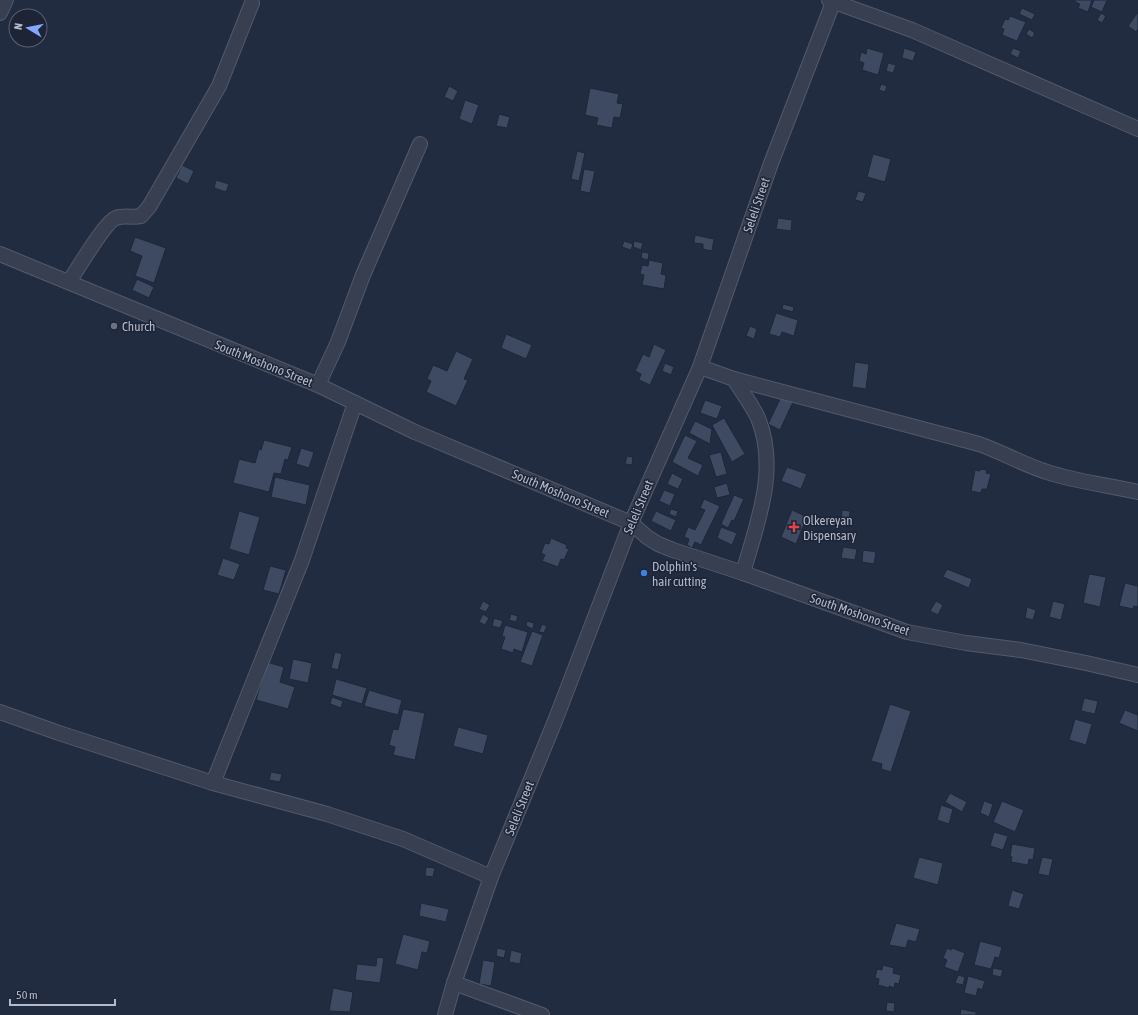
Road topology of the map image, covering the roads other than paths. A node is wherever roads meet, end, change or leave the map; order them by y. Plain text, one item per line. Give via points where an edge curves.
1 (6, 0) edge
2 (832, 1) edge
3 (252, 3) dead end
4 (0, 13) edge
5 (1138, 129) edge
6 (420, 144) dead end
7 (0, 254) edge
8 (69, 282) junction
9 (700, 367) junction
10 (734, 379) junction
11 (318, 385) junction
12 (355, 403) junction
13 (1138, 492) edge
14 (630, 523) junction
15 (743, 573) junction
16 (1138, 675) edge
17 (0, 712) edge
18 (213, 783) junction
19 (491, 877) junction
20 (454, 983) junction
21 (445, 1015) edge
22 (542, 1015) edge

1 - 4 street
2 - 5 street via 912,30
2 - 9 street, Seleli Street via 770,166
3 - 8 street via 219,86 149,207 141,216 113,219
6 - 11 street
7 - 8 street, South Moshono Street
8 - 11 street, South Moshono Street
9 - 10 street
9 - 14 street, Seleli Street
10 - 13 street via 979,444 1048,472 1082,482
10 - 15 street via 758,417 766,444 763,504
11 - 12 street, South Moshono Street
12 - 14 street, South Moshono Street via 415,432
12 - 18 street via 302,560
14 - 15 street, South Moshono Street via 658,544
14 - 19 street, Seleli Street via 555,721
15 - 16 street, South Moshono Street via 907,632 1021,650
17 - 18 street
18 - 19 street via 327,814 403,839
19 - 20 street, Seleli Street
20 - 21 street, Seleli Street
20 - 22 street

